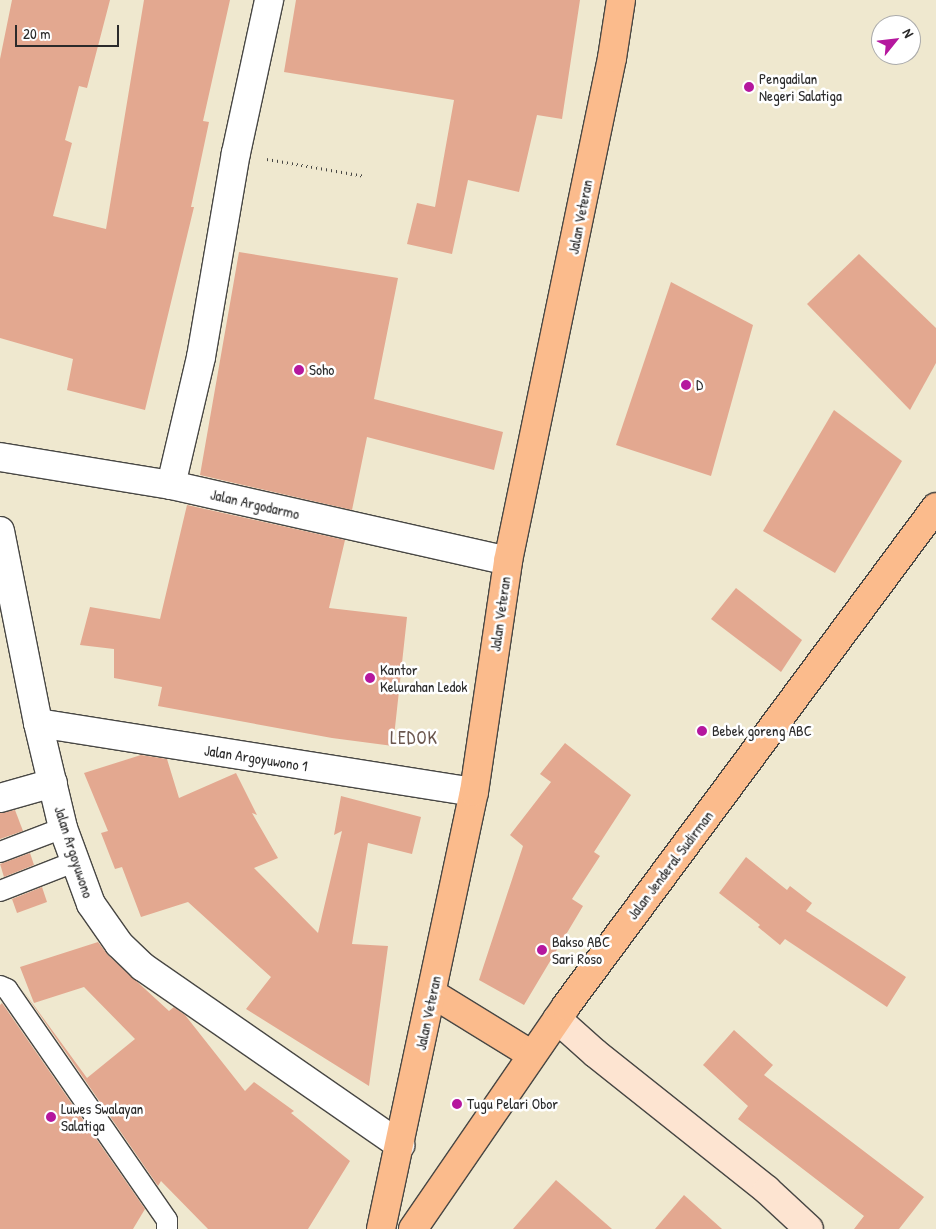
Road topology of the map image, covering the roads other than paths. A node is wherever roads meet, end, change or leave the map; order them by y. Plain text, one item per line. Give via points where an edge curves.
1 (269, 0) edge
2 (621, 0) edge
3 (0, 457) edge
4 (171, 485) junction
5 (936, 507) edge
6 (1, 537) edge
7 (508, 561) junction
8 (38, 723) junction
9 (53, 783) junction
10 (474, 792) junction
11 (0, 798) edge
12 (63, 828) junction
13 (0, 852) edge
14 (74, 862) junction
15 (0, 891) edge
16 (0, 970) edge
17 (3, 987) edge
18 (432, 994) junction
19 (557, 1019) junction
20 (532, 1055) junction
21 (400, 1145) junction
22 (169, 1226) edge
23 (382, 1229) edge
24 (413, 1229) edge
25 (810, 1229) edge

1 - 4 street via 236,153 202,357
2 - 7 main road, Jalan Veteran via 612,58
3 - 4 street, Jalan Argodarmo
4 - 7 street, Jalan Argodarmo
5 - 19 main road, Jalan Jenderal Sudirman
6 - 8 street, Jalan Argoyuwono
7 - 10 main road, Jalan Veteran
8 - 9 street, Jalan Argoyuwono
8 - 10 street, Jalan Argoyuwono 1
9 - 11 street
9 - 12 street, Jalan Argoyuwono
10 - 18 main road, Jalan Veteran
12 - 13 lane
12 - 14 street, Jalan Argoyuwono
14 - 15 lane
14 - 21 street, Jalan Argoyuwono via 91,904 119,944 143,967
16 - 17 lane
17 - 22 lane
18 - 20 main road
18 - 21 main road, Jalan Veteran
19 - 20 main road, Jalan Jenderal Sudirman
19 - 25 street via 767,1190
20 - 24 main road, Jalan Jenderal Sudirman
21 - 23 main road, Jalan Veteran

